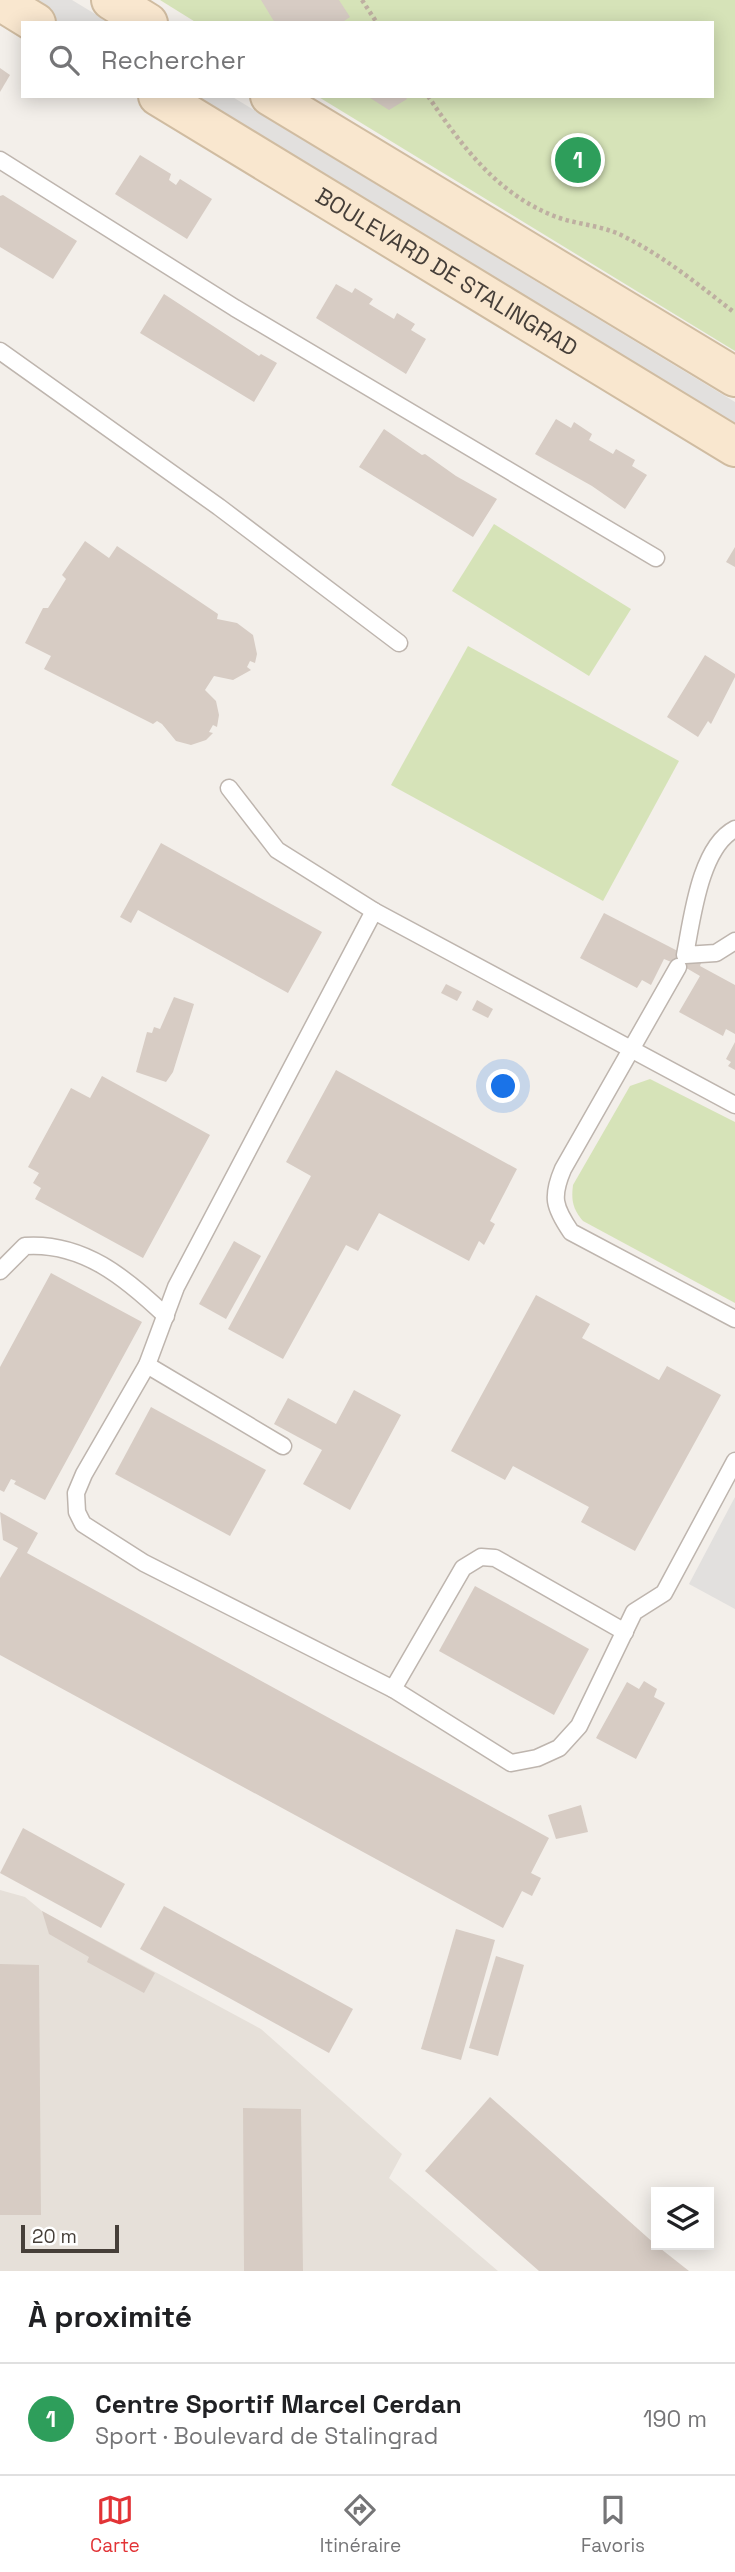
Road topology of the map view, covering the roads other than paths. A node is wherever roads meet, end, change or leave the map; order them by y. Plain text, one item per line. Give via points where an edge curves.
1 (111, 0) edge
2 (0, 1) edge
3 (33, 21) edge
4 (145, 21) edge
5 (161, 98) edge
6 (273, 98) edge
7 (0, 160) edge
8 (0, 351) edge
9 (735, 377) edge
10 (735, 447) edge
11 (656, 558) dead end
12 (399, 643) dead end
13 (229, 788) dead end
14 (735, 829) edge
15 (374, 911) junction
16 (735, 941) edge
17 (678, 967) dead end
18 (633, 1051) junction
19 (735, 1105) edge
20 (0, 1271) edge
21 (166, 1316) junction
22 (735, 1319) edge
23 (147, 1366) junction
24 (283, 1446) dead end
25 (735, 1461) edge
26 (625, 1632) junction
27 (393, 1689) junction

1 - 4 main road
2 - 3 main road
5 - 10 main road, BOULEVARD DE STALINGRAD
6 - 9 main road
7 - 11 lane via 235,308
8 - 12 lane
13 - 15 lane via 277,850
14 - 16 lane via 724,835 699,883 685,955 716,953
15 - 18 lane
15 - 21 lane via 176,1287
17 - 18 lane
18 - 19 lane
18 - 22 lane via 563,1169 555,1189 558,1212 571,1232
20 - 21 lane via 25,1246 66,1248 127,1278
21 - 23 lane
23 - 24 lane
23 - 27 lane via 76,1493 83,1524 144,1563
25 - 26 lane via 664,1593 634,1612
26 - 27 lane via 579,1726 559,1748 537,1758 511,1763
26 - 27 lane via 495,1558 481,1557 463,1567

